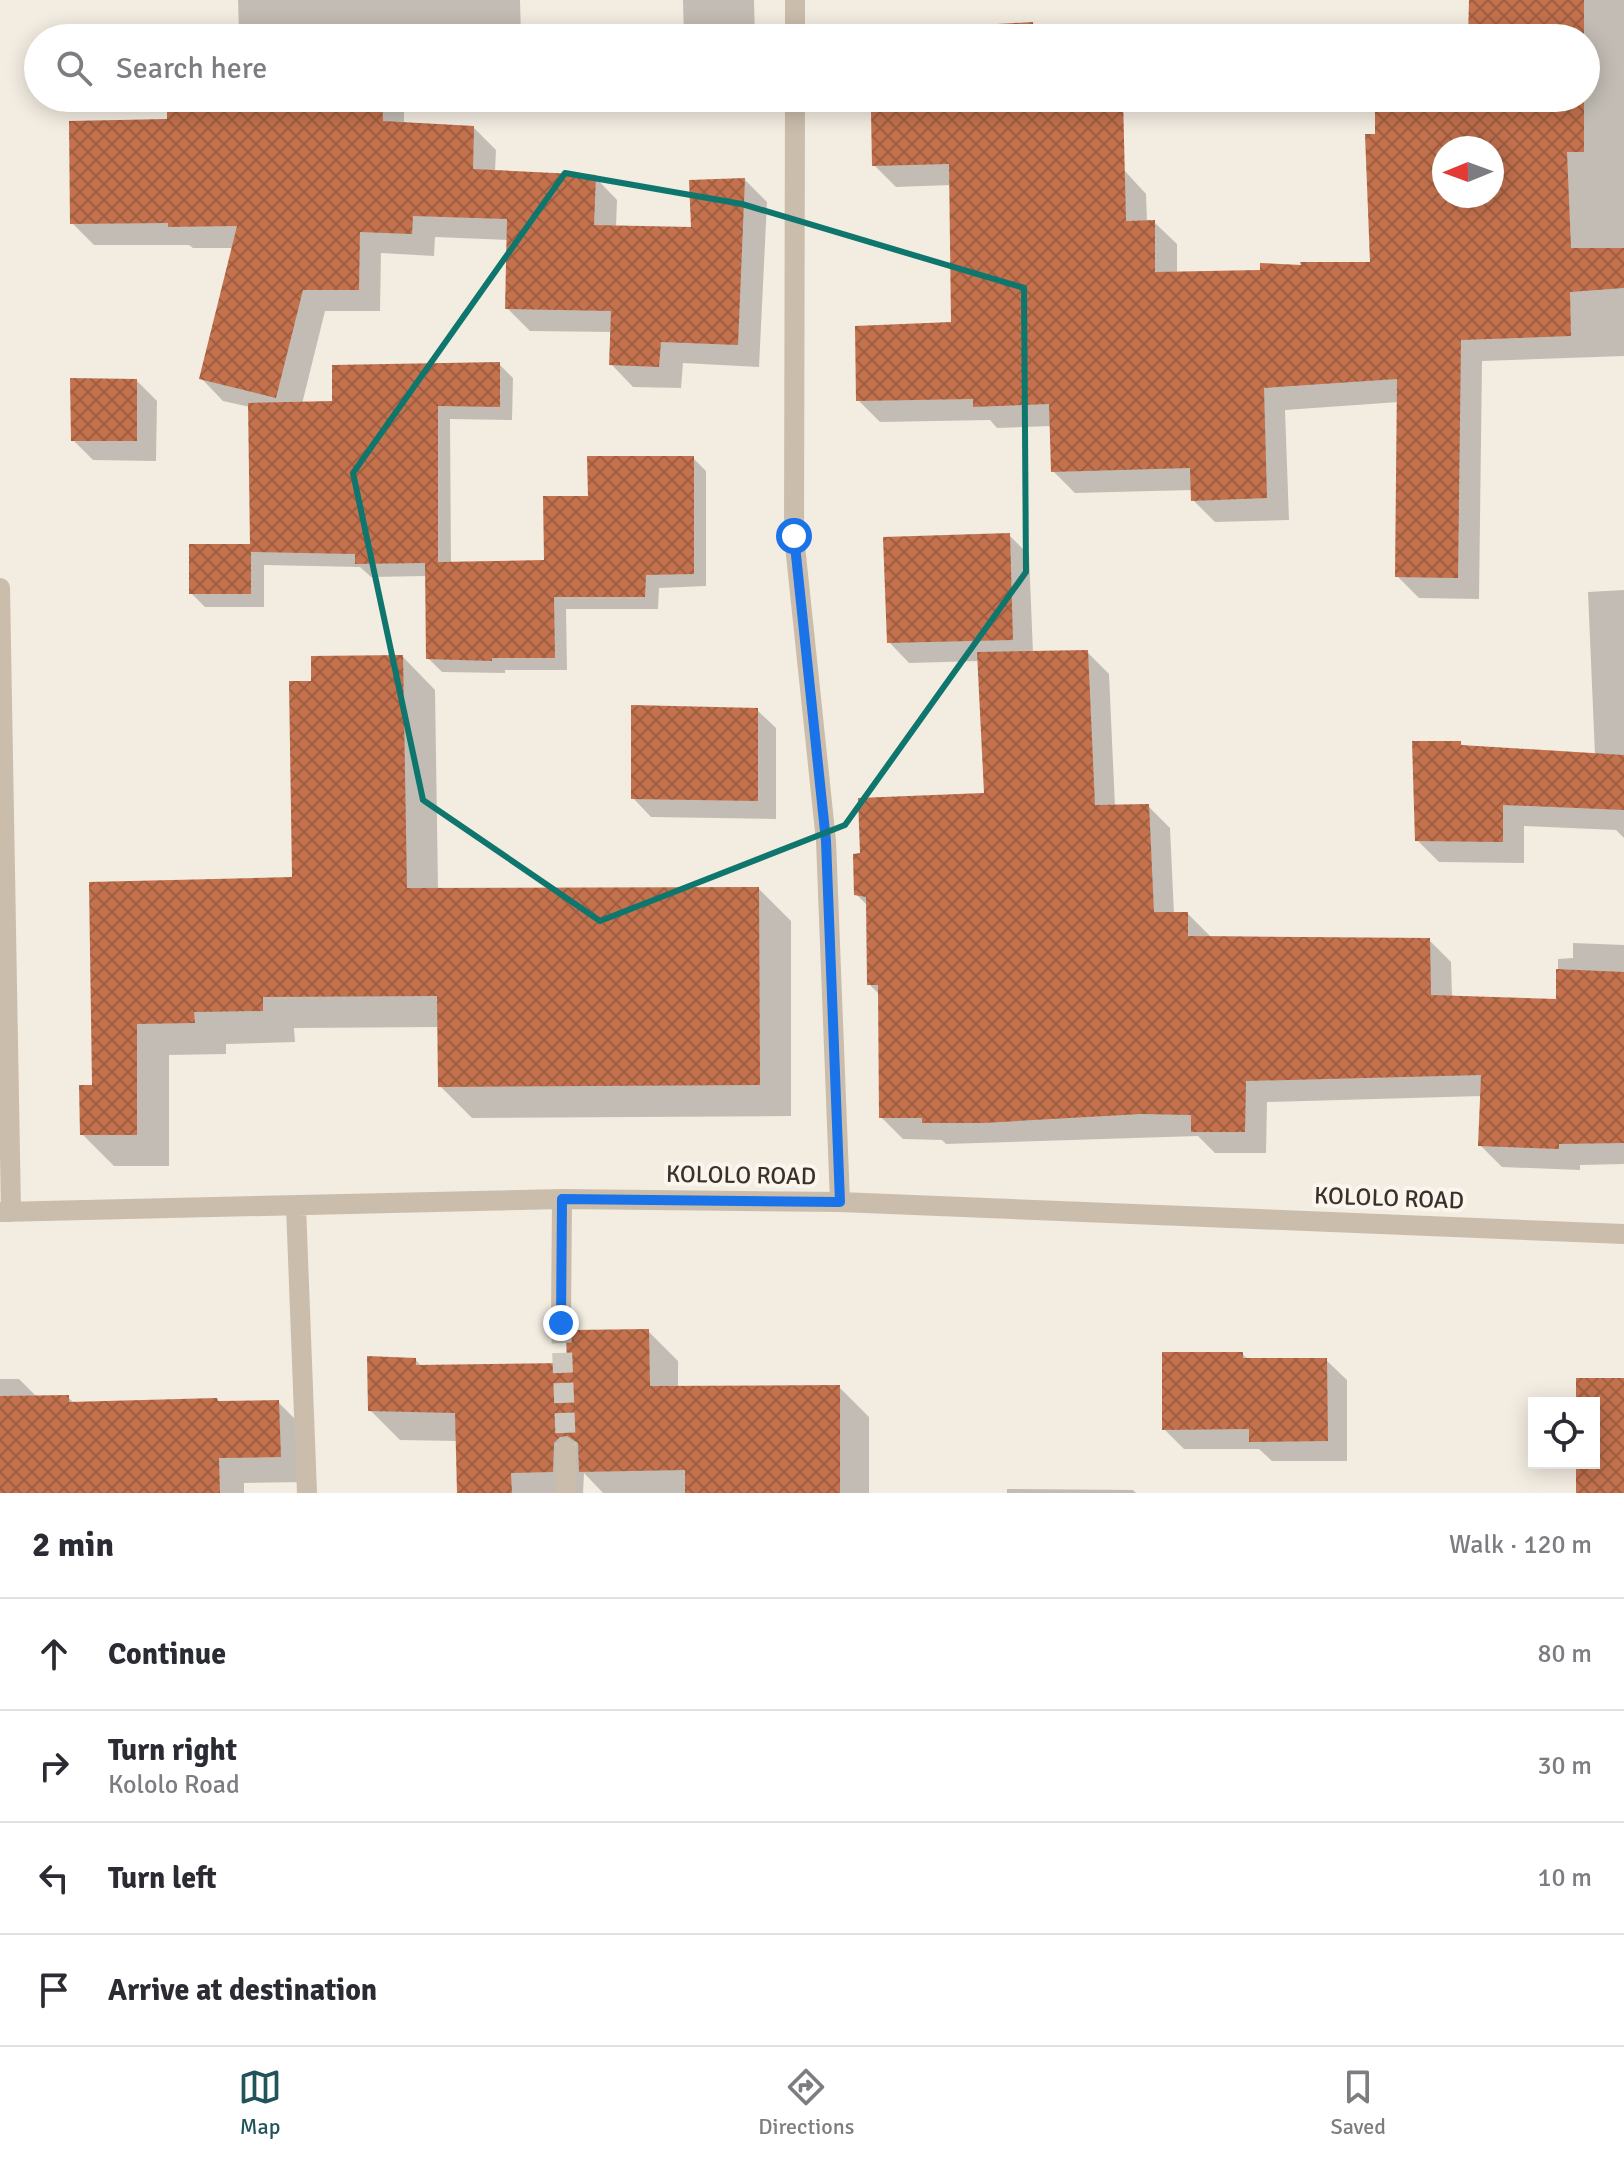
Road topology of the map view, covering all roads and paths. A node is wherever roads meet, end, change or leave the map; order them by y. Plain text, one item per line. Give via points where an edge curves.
1 (795, 0) edge
2 (795, 24) edge
3 (795, 112) edge
4 (0, 588) edge
5 (562, 1199) junction
6 (840, 1202) junction
7 (296, 1206) junction
8 (6, 1212) edge
9 (1624, 1234) edge
10 (561, 1323) tunnel mouth
11 (566, 1449) tunnel mouth
12 (307, 1493) edge
13 (566, 1493) edge

1 - 2 street
3 - 6 street via 794,536 826,841
4 - 8 street
5 - 6 street, KOLOLO ROAD
5 - 7 street, KOLOLO ROAD
5 - 10 street
6 - 9 street, KOLOLO ROAD
7 - 8 street, KOLOLO ROAD
7 - 12 street
11 - 13 street

